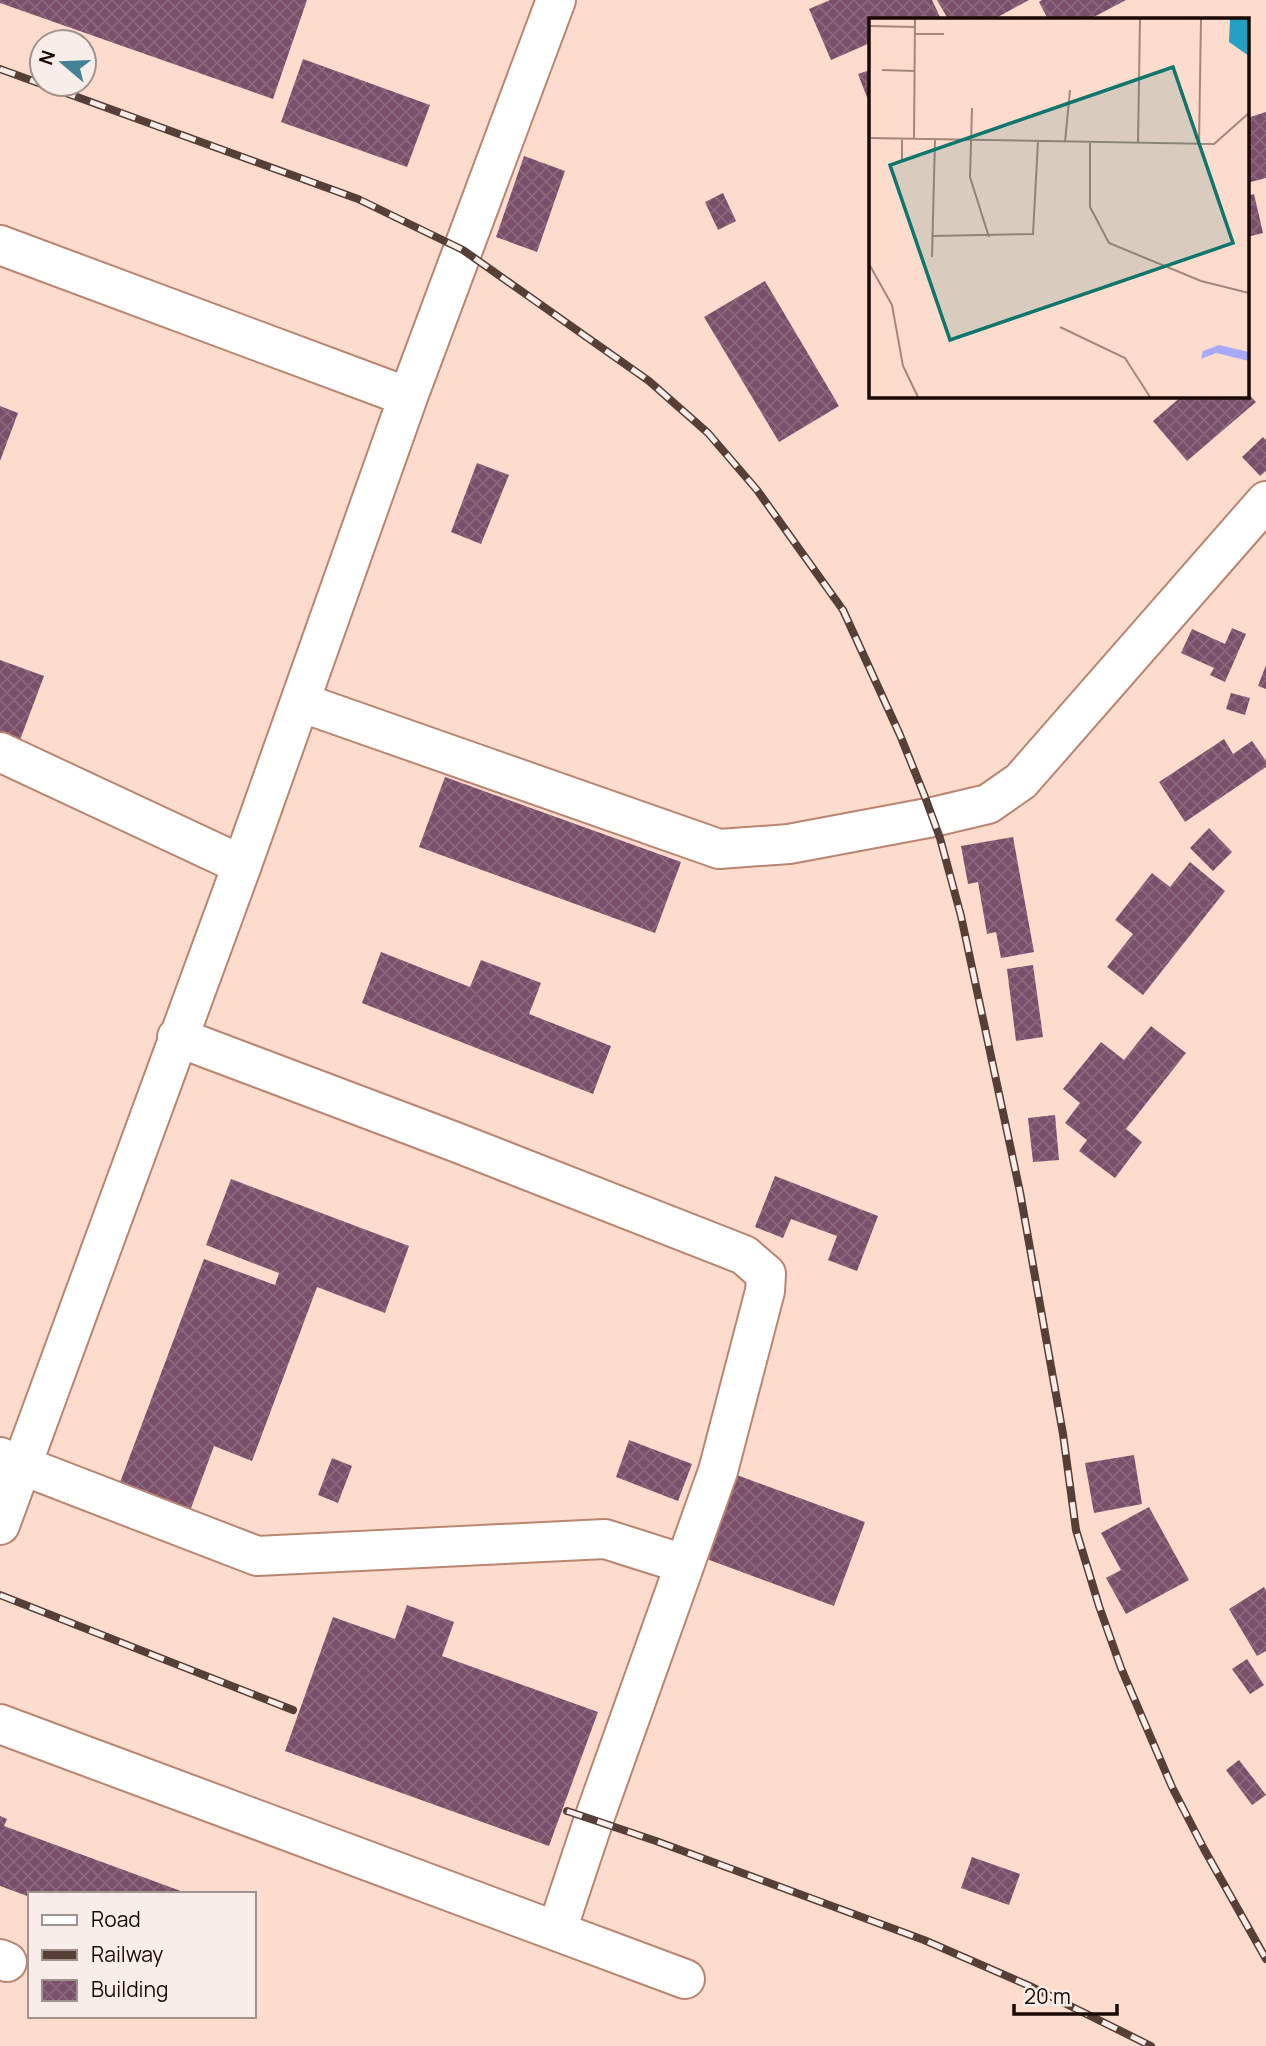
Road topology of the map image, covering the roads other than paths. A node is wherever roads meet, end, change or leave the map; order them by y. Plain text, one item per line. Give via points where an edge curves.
1 (550, 2) edge
2 (0, 245) edge
3 (408, 397) junction
4 (1266, 501) edge
5 (300, 702) junction
6 (0, 752) edge
7 (242, 865) junction
8 (177, 1037) junction
9 (11, 1461) edge
10 (0, 1525) edge
11 (684, 1564) junction
12 (0, 1724) edge
13 (556, 1930) junction
14 (685, 1979) dead end

1 - 3 street
2 - 3 street
3 - 5 street
4 - 5 street via 1021,781 988,804 933,817 789,844 719,849
5 - 7 street
6 - 7 street
7 - 8 street
8 - 9 street
8 - 11 street via 744,1255 766,1274 718,1471
9 - 10 street
9 - 11 street via 257,1556 605,1539
11 - 13 street
12 - 13 street
13 - 14 street

